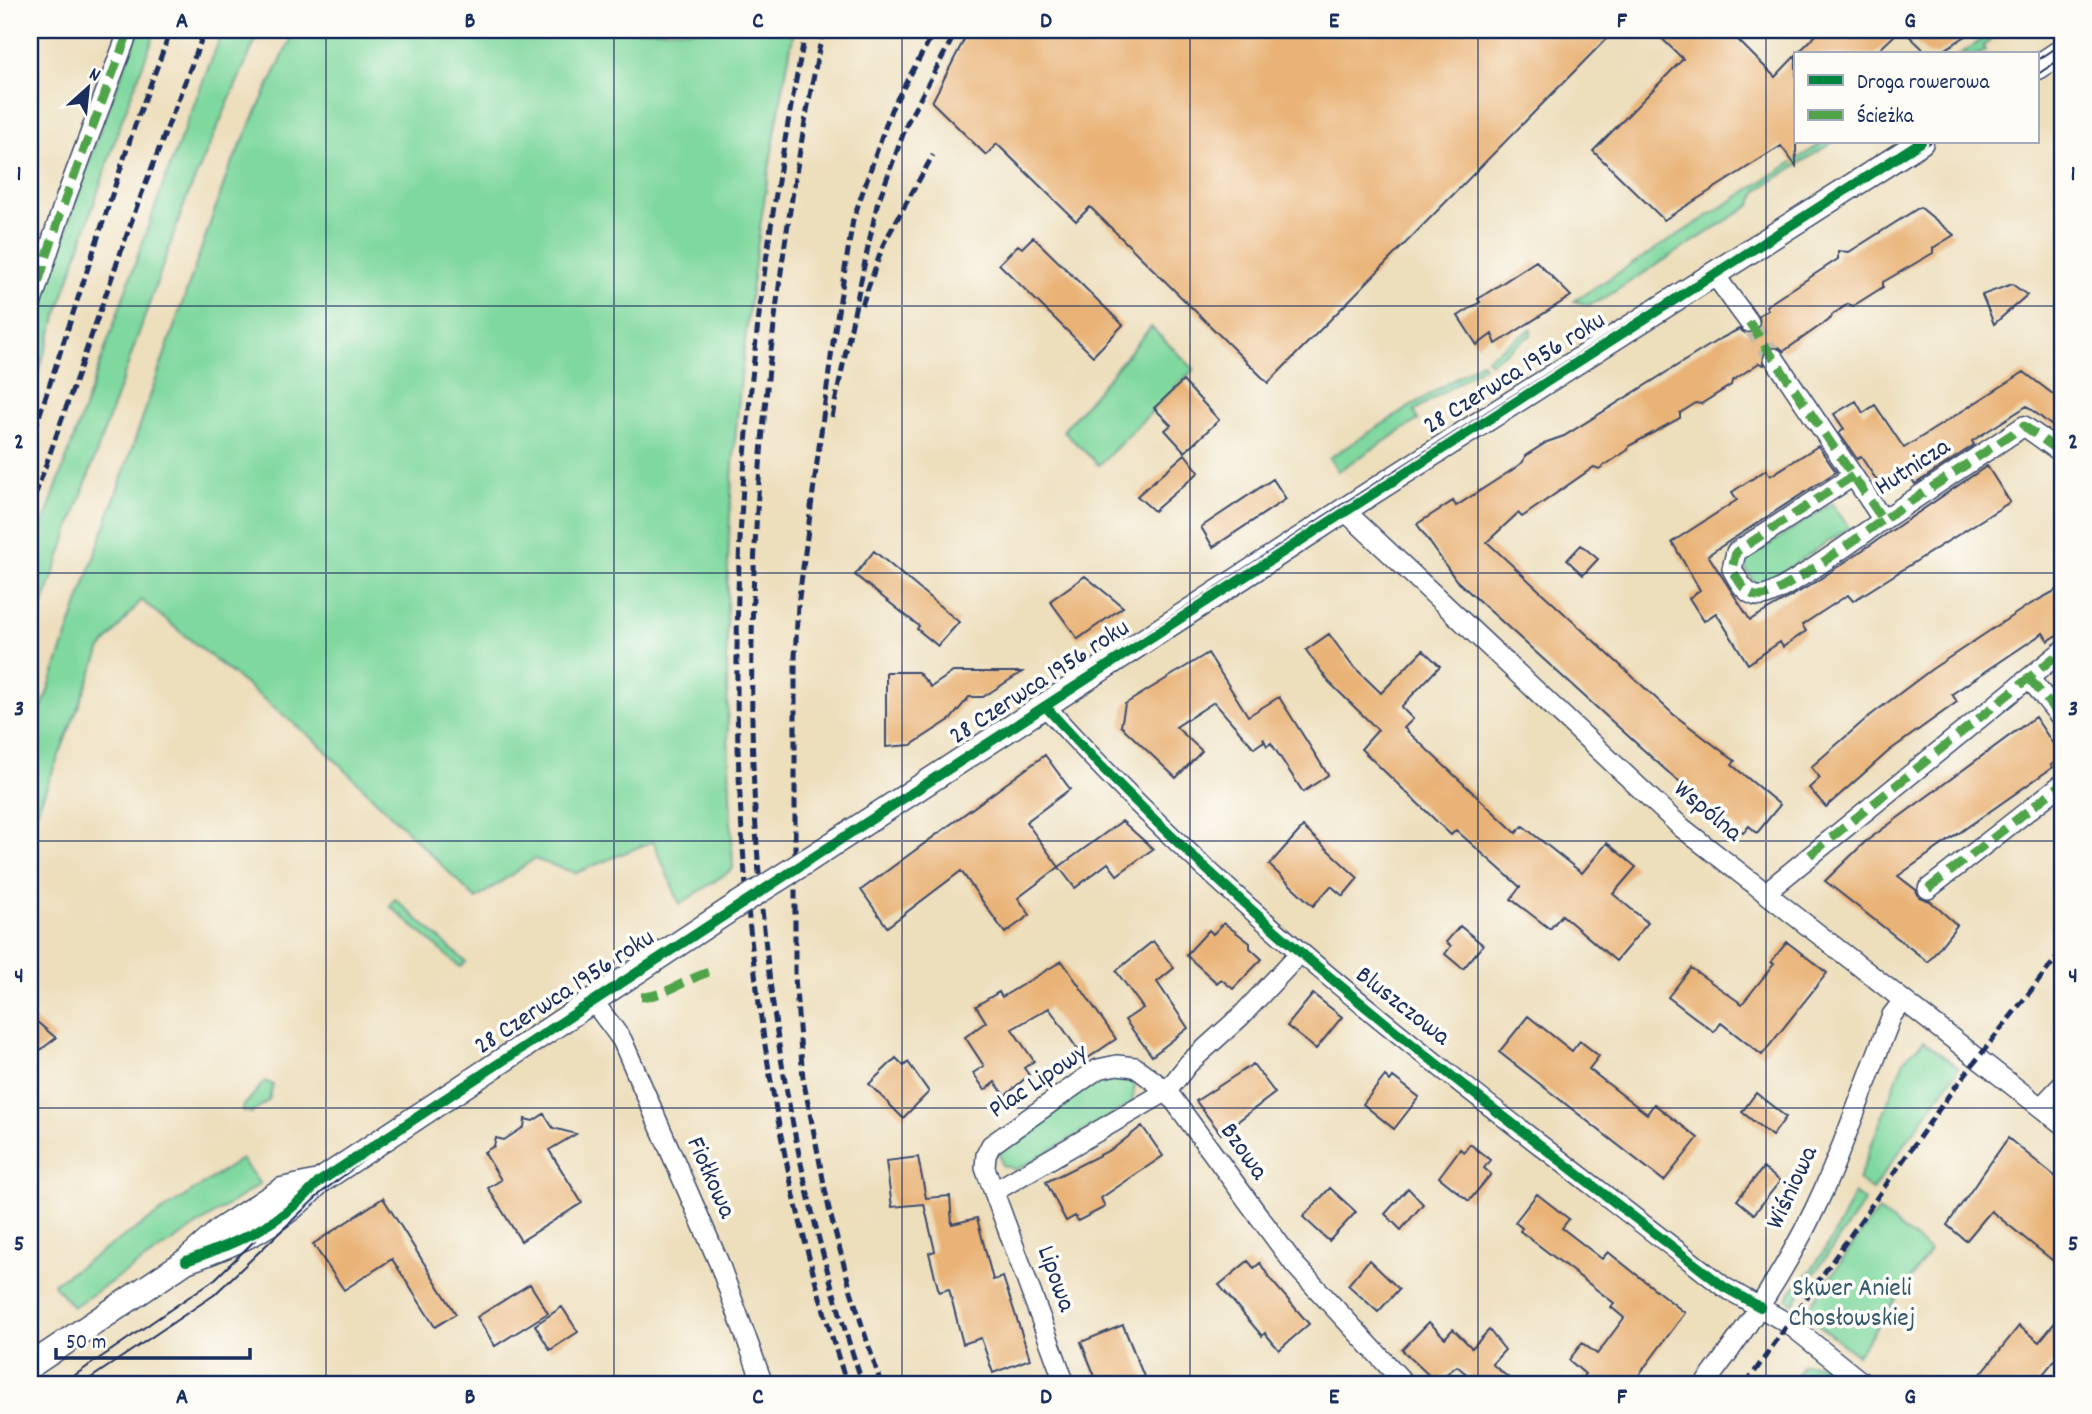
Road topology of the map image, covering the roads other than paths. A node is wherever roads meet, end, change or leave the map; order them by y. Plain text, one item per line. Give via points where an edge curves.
1 (129, 30) edge
2 (2062, 51) edge
3 (2039, 66) edge
4 (1918, 144) edge
5 (1714, 274) junction
6 (30, 308) edge
7 (1749, 322) tunnel mouth
8 (1774, 358) tunnel mouth
9 (2062, 453) edge
10 (1853, 476) junction
11 (1344, 510) junction
12 (1882, 520) junction
13 (2062, 651) edge
14 (2029, 678) junction
15 (1046, 707) junction
16 (2062, 719) edge
17 (2062, 784) edge
18 (1928, 889) dead end
19 (1765, 893) junction
20 (1299, 954) junction
21 (1903, 1000) junction
22 (593, 1001) junction
23 (2062, 1085) edge
24 (1167, 1091) junction
25 (2041, 1107) junction
26 (2062, 1124) edge
27 (995, 1191) junction
28 (1760, 1307) junction
29 (30, 1366) edge
30 (763, 1384) edge
31 (1065, 1384) edge
32 (1405, 1384) edge
33 (1705, 1384) edge
34 (1864, 1384) edge

1 - 6 street
2 - 3 street
4 - 5 street, 28 Czerwca 1956 roku
5 - 7 street
5 - 11 street, 28 Czerwca 1956 roku
8 - 10 street, Hutnicza
9 - 12 street, Hutnicza via 2024,426
10 - 12 street, Hutnicza
10 - 12 street via 1736,552 1732,569 1739,581 1752,595 1762,597
11 - 15 street, 28 Czerwca 1956 roku
11 - 19 street, Wspólna via 1645,796
13 - 14 street
14 - 16 street
14 - 19 street
15 - 20 street, Bluszczowa via 1104,769
15 - 22 street, 28 Czerwca 1956 roku, bridge
17 - 18 street
19 - 21 street, Wspólna
20 - 24 street via 1189,1063
20 - 28 street, Bluszczowa via 1724,1287
21 - 25 street, Wspólna
21 - 28 street, Wiśniowa via 1892,1015 1824,1189
22 - 29 street, 28 Czerwca 1956 roku via 319,1182 296,1207 276,1220 234,1244 186,1261
22 - 30 street, Fiołkowa via 622,1040 719,1263
23 - 25 street
24 - 27 street
24 - 27 street, Plac Lipowy via 1135,1067 1098,1069 991,1145 985,1168
24 - 32 street, Bzowa via 1294,1264
25 - 26 street, Wspólna
27 - 31 street, Lipowa
28 - 33 street, Wiśniowa
28 - 34 street, Bluszczowa via 1810,1339

